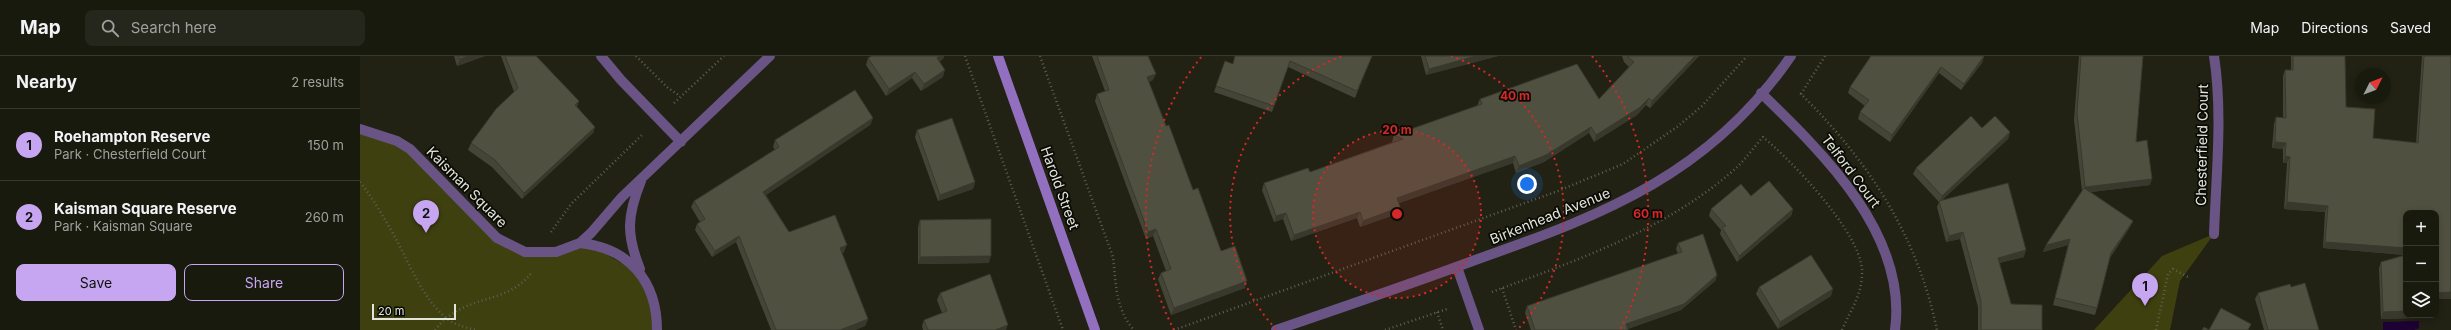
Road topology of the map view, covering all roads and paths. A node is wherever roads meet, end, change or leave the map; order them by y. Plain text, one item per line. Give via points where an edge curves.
1 (601, 56) edge
2 (636, 56) edge
3 (724, 56) edge
4 (770, 56) edge
5 (965, 56) edge
6 (998, 56) edge
7 (1040, 56) edge
8 (1747, 56) edge
9 (1791, 56) edge
10 (1825, 56) edge
11 (2214, 56) edge
12 (1761, 93) junction
13 (1801, 94) dead end
14 (680, 96) junction
15 (674, 103) dead end
16 (360, 129) edge
17 (643, 134) dead end
18 (681, 142) junction
19 (643, 177) junction
20 (360, 182) edge
21 (2214, 234) dead end
22 (549, 238) dead end
23 (580, 243) junction
24 (536, 266) dead end
25 (1457, 267) junction
26 (641, 274) junction
27 (2190, 278) dead end
28 (1502, 288) junction
29 (1492, 292) dead end
30 (1447, 309) dead end
31 (1437, 312) junction
32 (445, 318) junction
33 (436, 330) edge
34 (476, 330) edge
35 (657, 330) edge
36 (1063, 330) edge
37 (1095, 330) edge
38 (1134, 330) edge
39 (1174, 330) edge
40 (1276, 330) edge
41 (1385, 330) edge
42 (1443, 330) edge
43 (1479, 330) edge
44 (1516, 330) edge
45 (1842, 330) edge
46 (1895, 330) edge
47 (2156, 330) edge

1 - 18 street
2 - 14 path via 668,88
3 - 14 path
4 - 18 street, Kaisman Square
5 - 36 path
6 - 37 street, Harold Street
7 - 38 path via 1113,257 1115,289 1127,321
8 - 39 path via 1702,106 1677,127 1623,164 1558,191
9 - 12 street, Birkenhead Avenue
10 - 13 path
11 - 21 street, Chesterfield Court via 2218,82
12 - 25 street, Birkenhead Avenue via 1713,142 1677,170 1637,194 1560,230
12 - 46 street, Telford Court via 1838,173 1878,235 1895,295
14 - 15 path
16 - 23 street, Kaisman Square via 397,141 410,149 486,228 510,246 525,252 542,253 556,252
17 - 22 path via 566,209
18 - 19 street, Kaisman Square
19 - 23 street, Kaisman Square
19 - 26 street, Kaisman Square via 632,210 629,238
20 - 32 path via 382,215 425,293
23 - 26 street, Kaisman Square via 614,252 632,264
24 - 32 path via 524,282 514,289 466,306
25 - 40 street, Birkenhead Avenue
25 - 43 street
26 - 35 street, Kaisman Square via 656,313
27 - 47 path via 2173,269 2168,274
28 - 29 path
28 - 44 path
28 - 45 path via 1595,253 1648,228 1701,196 1736,168 1763,137 1808,179 1856,249 1862,269 1861,285 1858,299
30 - 31 path
31 - 41 path
31 - 42 path
32 - 33 path
32 - 34 path

